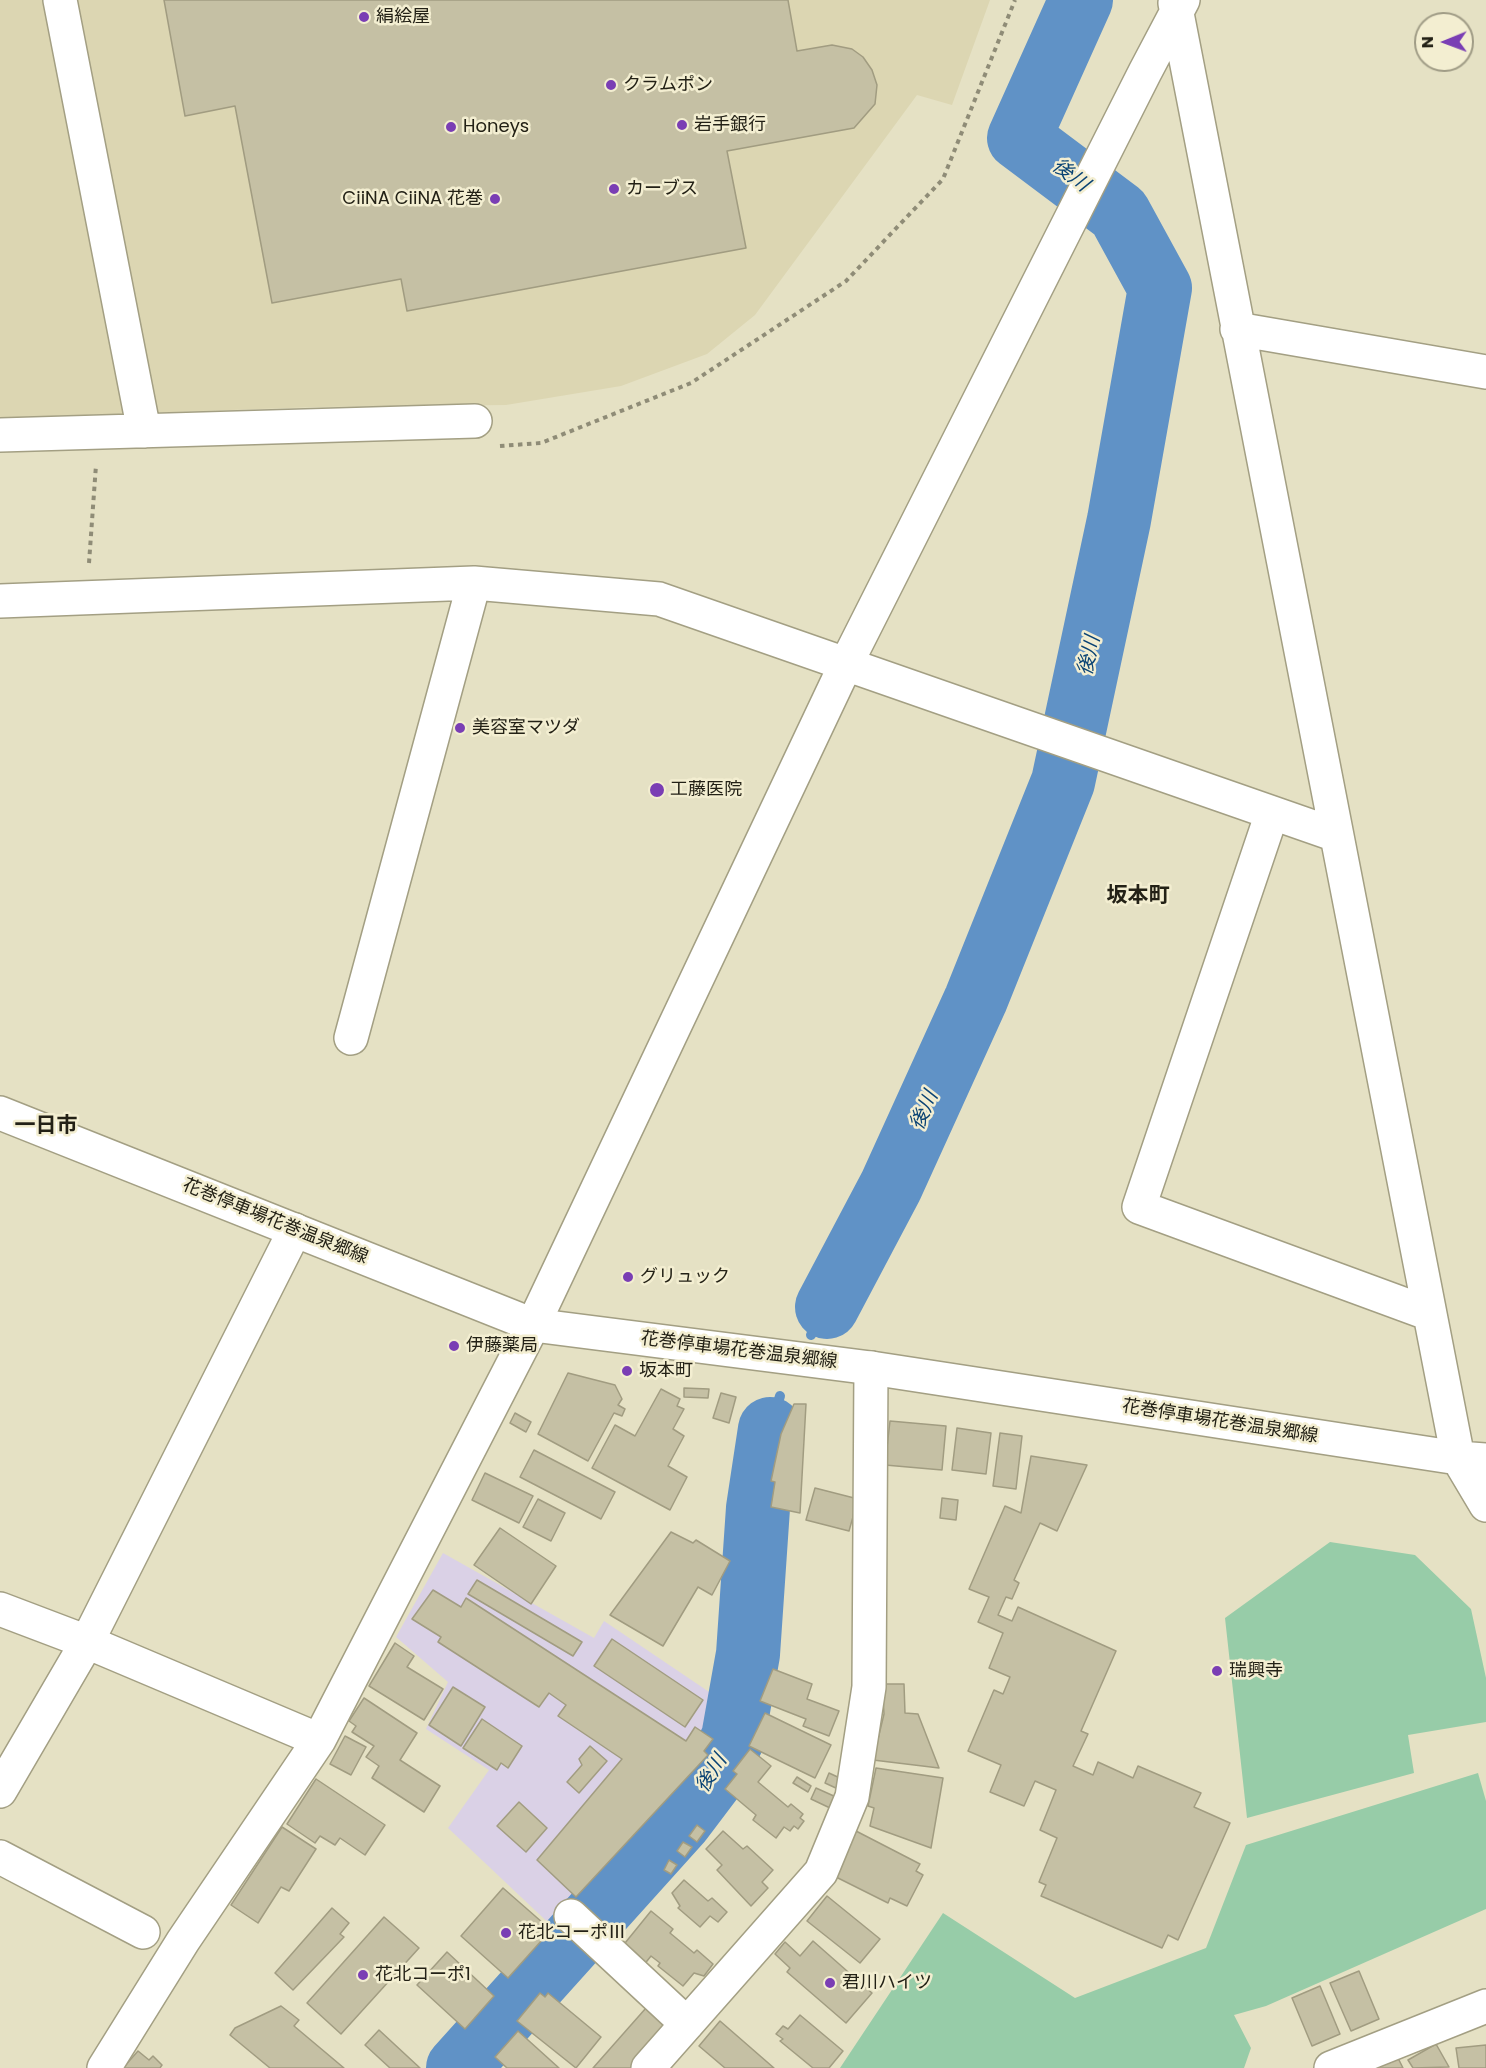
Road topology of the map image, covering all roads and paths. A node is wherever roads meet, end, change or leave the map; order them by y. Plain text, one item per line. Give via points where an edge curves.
1 (60, 0) edge
2 (1015, 0) edge
3 (1178, 4) edge
4 (1238, 328) junction
5 (1486, 372) edge
6 (144, 431) junction
7 (485, 434) joint
8 (0, 435) edge
9 (96, 463) dead end
10 (474, 583) junction
11 (86, 598) junction
12 (0, 602) edge
13 (845, 666) junction
14 (1272, 813) junction
15 (1336, 835) junction
16 (351, 1038) dead end
17 (0, 1113) edge
18 (295, 1230) junction
19 (1430, 1314) junction
20 (532, 1325) junction
21 (871, 1368) junction
22 (1472, 1459) edge
23 (1486, 1505) edge
24 (0, 1609) edge
25 (87, 1642) junction
26 (319, 1740) junction
27 (0, 1791) edge
28 (0, 1857) edge
29 (571, 1916) dead end
30 (143, 1932) dead end
31 (1486, 2006) edge
32 (687, 2024) junction
33 (104, 2068) edge
34 (648, 2068) edge
35 (1331, 2068) edge

1 - 6 street
2 - 7 path via 943,179 846,281 691,383 541,443
3 - 4 street
3 - 13 street
4 - 5 street
4 - 15 street
6 - 7 street
6 - 8 street
9 - 11 path
10 - 11 street
10 - 13 street via 659,599
10 - 16 street
11 - 12 street
13 - 14 street
13 - 20 street
14 - 15 street
14 - 19 street via 1139,1207
15 - 19 street
17 - 18 street, 花巻停車場花巻温泉郷線
18 - 20 street, 花巻停車場花巻温泉郷線
18 - 25 street
19 - 22 street
20 - 21 street, 花巻停車場花巻温泉郷線
20 - 26 street
21 - 22 street, 花巻停車場花巻温泉郷線
21 - 32 street via 869,1687 852,1797 821,1872
22 - 23 street
24 - 25 street
25 - 26 street
25 - 27 street
26 - 33 street via 183,1941
28 - 30 street
29 - 32 street
31 - 35 street
32 - 34 street

